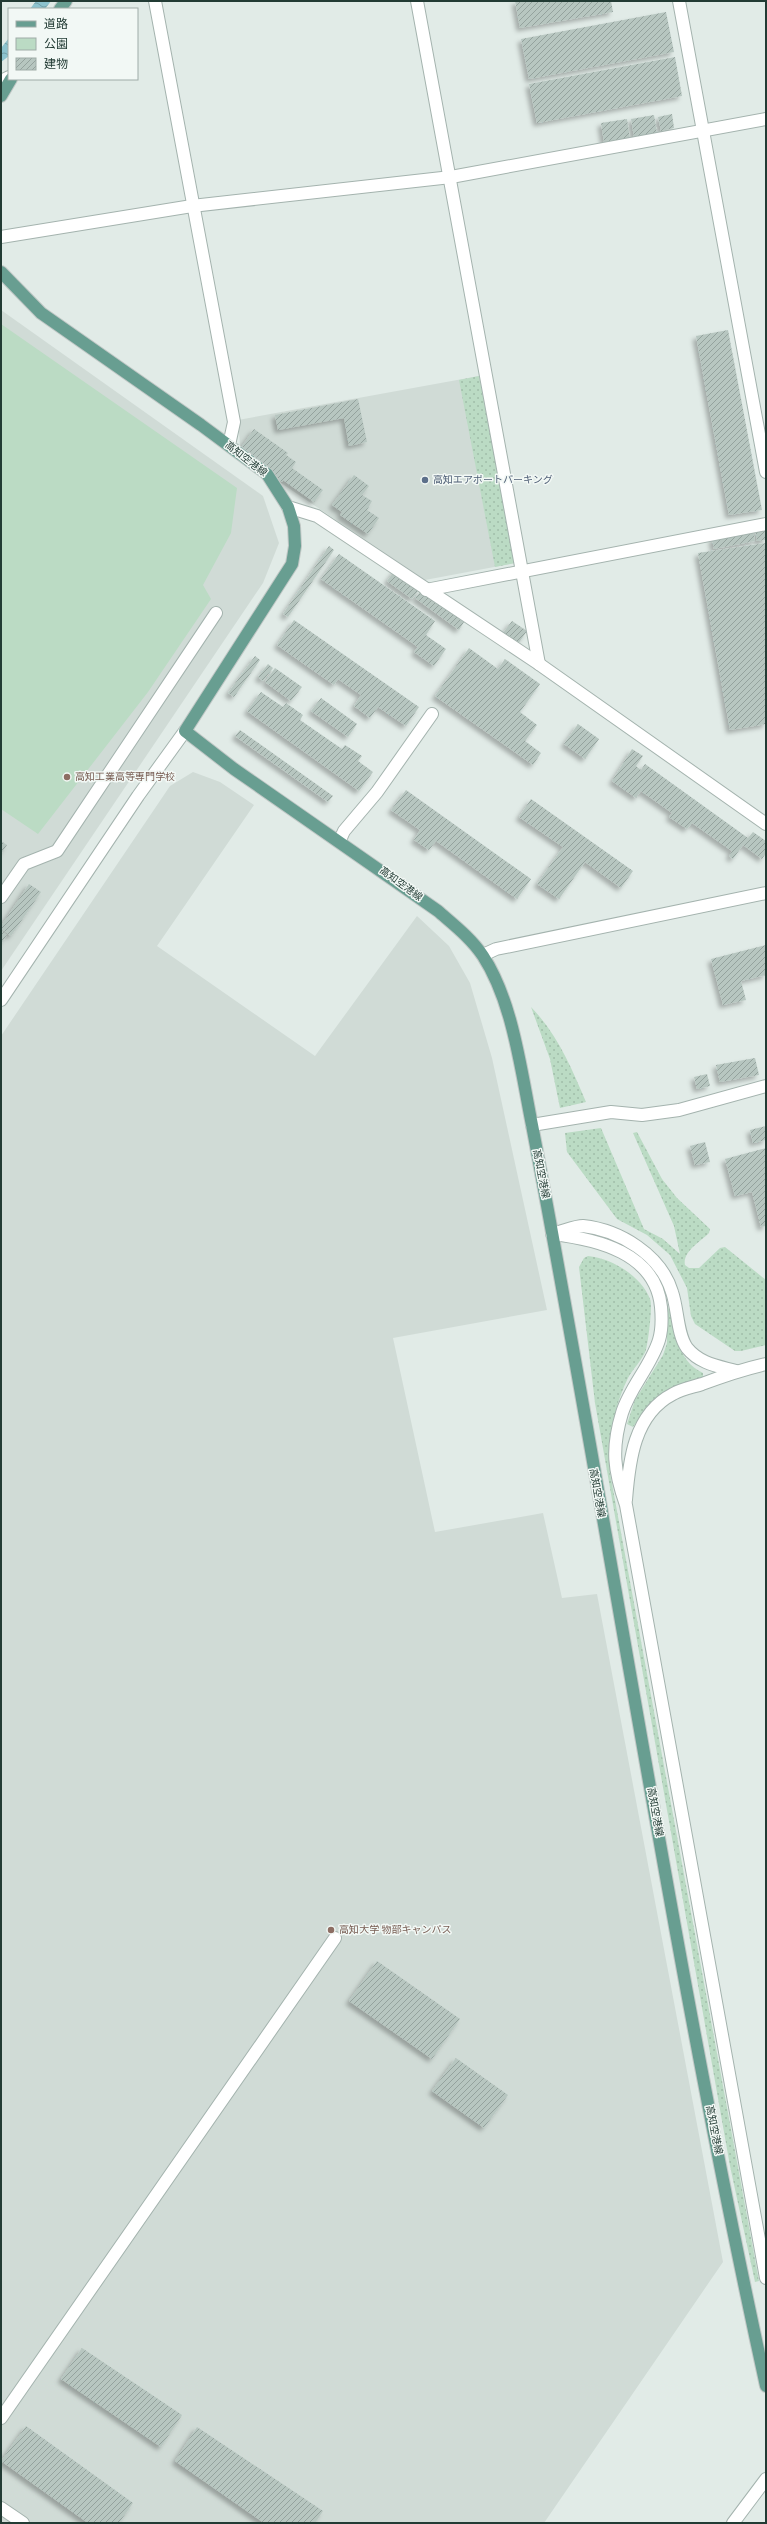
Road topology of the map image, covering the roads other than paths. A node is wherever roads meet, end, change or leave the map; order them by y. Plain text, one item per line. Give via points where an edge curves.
1 (156, 1) edge
2 (417, 1) edge
3 (679, 1) edge
4 (9, 80) edge
5 (1, 96) edge
6 (766, 119) edge
7 (703, 131) junction
8 (451, 177) junction
9 (192, 206) junction
10 (1, 237) edge
11 (1, 272) edge
12 (229, 445) junction
13 (766, 472) edge
14 (288, 507) junction
15 (766, 524) edge
16 (523, 570) junction
17 (426, 590) junction
18 (216, 613) dead end
19 (539, 664) junction
20 (432, 714) dead end
21 (185, 731) junction
22 (766, 824) edge
23 (340, 840) junction
24 (766, 893) edge
25 (1, 897) edge
26 (483, 955) junction
27 (1, 1000) edge
28 (766, 1086) edge
29 (532, 1125) junction
30 (552, 1234) junction
31 (766, 1364) edge
32 (736, 1371) junction
33 (626, 1505) junction
34 (335, 1938) dead end
35 (766, 2278) edge
36 (766, 2386) edge
37 (1, 2418) edge
38 (766, 2479) edge
39 (1, 2508) edge
40 (23, 2523) edge
41 (733, 2523) edge

1 - 9 street
2 - 8 street
3 - 7 street
4 - 5 main road
6 - 7 street
7 - 8 street
7 - 13 street
8 - 9 street
8 - 16 street
9 - 10 street
9 - 12 street via 234,422
11 - 12 main road, 高知空港線 via 41,313
12 - 14 main road, 高知空港線 via 267,474
14 - 17 street via 317,516
14 - 21 main road, 高知空港線 via 294,526 296,546 292,564
15 - 16 street
16 - 17 street
16 - 19 street
17 - 19 street
18 - 25 street via 57,851 24,864
19 - 22 street
20 - 23 street via 377,792 344,831
21 - 23 main road, 高知空港線 via 228,765
21 - 27 street via 142,790
23 - 26 main road, 高知空港線 via 438,911 469,938
24 - 26 street via 496,949
26 - 29 main road, 高知空港線 via 496,978 515,1040
28 - 29 street via 679,1110 642,1115 611,1112
29 - 30 main road, 高知空港線
30 - 32 street via 582,1226 621,1238 644,1252 664,1274 672,1290 686,1347 708,1364
30 - 33 street via 583,1238 617,1249 645,1270 660,1297 662,1319 659,1339 628,1398 618,1432 616,1476
30 - 36 main road, 高知空港線 via 698,2049 737,2254
31 - 32 street
32 - 33 street via 674,1393 649,1415 638,1433 632,1454
33 - 35 street
34 - 37 street
38 - 41 street
39 - 40 street

